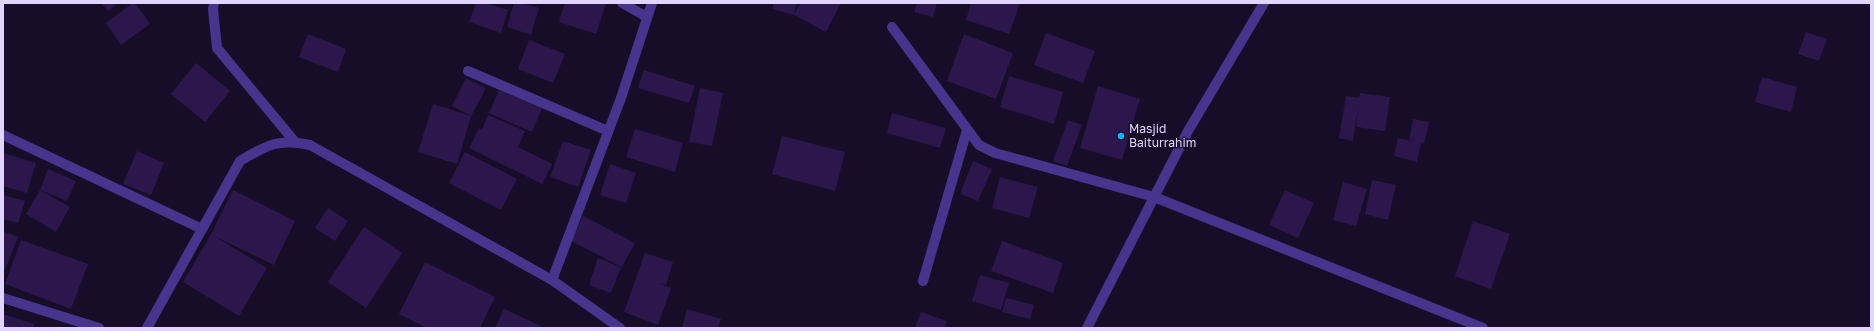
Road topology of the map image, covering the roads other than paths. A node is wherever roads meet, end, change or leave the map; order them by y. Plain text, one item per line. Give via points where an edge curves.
1 (214, 3) edge
2 (622, 3) edge
3 (652, 3) edge
4 (1264, 3) edge
5 (647, 17) junction
6 (892, 28) dead end
7 (468, 71) dead end
8 (967, 130) junction
9 (608, 131) junction
10 (3, 135) edge
11 (295, 142) junction
12 (1154, 197) junction
13 (202, 229) junction
14 (552, 280) junction
15 (923, 281) dead end
16 (3, 298) edge
17 (99, 328) edge
18 (147, 328) edge
19 (620, 328) edge
20 (1087, 328) edge
21 (1483, 328) edge

1 - 11 street via 217,48
2 - 5 street
3 - 5 street
4 - 12 street via 1188,131
5 - 9 street
6 - 8 street
7 - 9 street
8 - 12 street via 979,145 995,153
8 - 15 street
9 - 14 street
10 - 13 street
11 - 13 street via 266,146 240,161
11 - 14 street via 310,145
12 - 20 street
12 - 21 street
13 - 18 street
14 - 19 street
16 - 17 street

